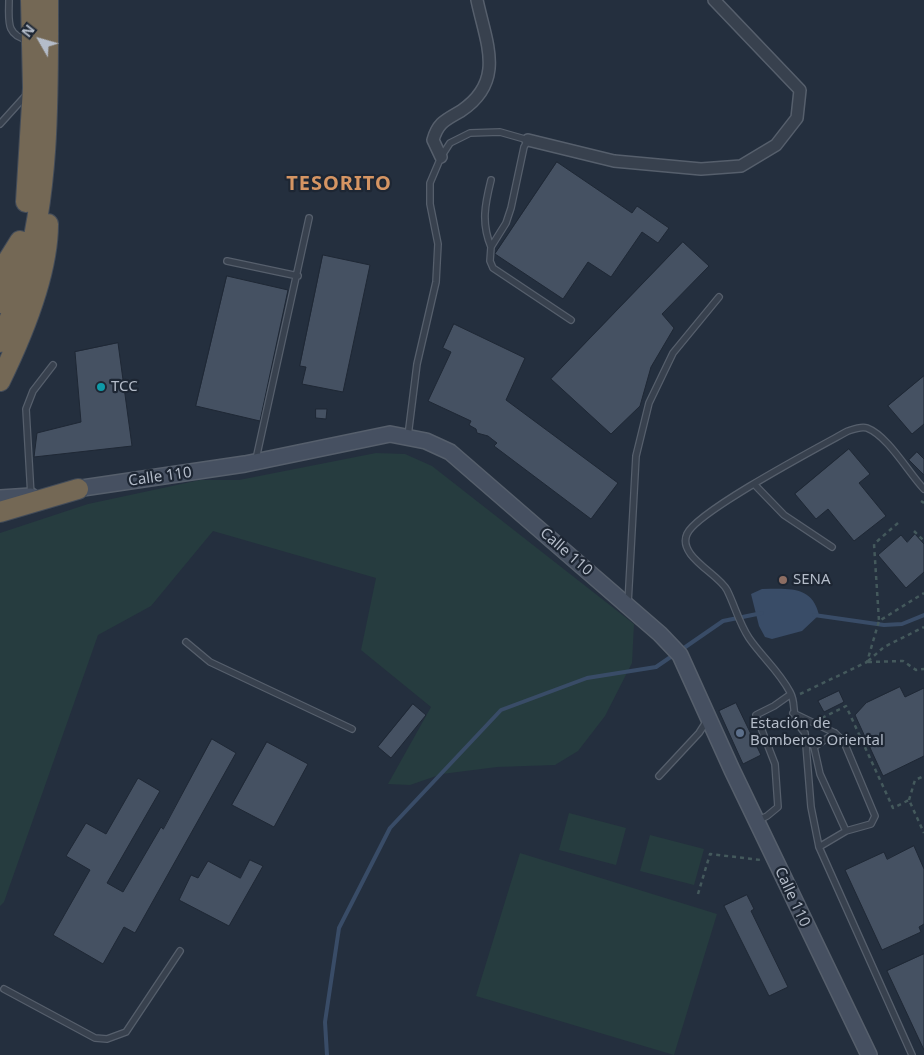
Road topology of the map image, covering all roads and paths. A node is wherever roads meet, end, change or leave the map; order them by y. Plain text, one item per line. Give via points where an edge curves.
1 (9, 0) edge
2 (31, 0) edge
3 (48, 0) edge
4 (477, 0) edge
5 (714, 0) edge
6 (31, 41) junction
7 (33, 88) junction
8 (0, 124) edge
9 (528, 140) junction
10 (441, 157) junction
11 (491, 180) dead end
12 (41, 182) junction
13 (310, 218) dead end
14 (20, 241) junction
15 (491, 247) junction
16 (227, 261) dead end
17 (2, 262) edge
18 (298, 276) junction
19 (719, 297) dead end
20 (6, 302) edge
21 (571, 320) dead end
22 (0, 342) edge
23 (53, 364) dead end
24 (0, 381) edge
25 (408, 436) junction
26 (255, 462) junction
27 (754, 484) junction
28 (78, 489) junction
29 (924, 489) edge
30 (0, 491) edge
31 (23, 497) junction
32 (0, 498) edge
33 (0, 512) edge
34 (898, 523) dead end
35 (914, 531) dead end
36 (924, 541) edge
37 (832, 547) dead end
38 (924, 593) edge
39 (628, 606) junction
40 (879, 621) junction
41 (924, 627) edge
42 (186, 642) dead end
43 (867, 662) junction
44 (924, 669) edge
45 (791, 694) junction
46 (800, 694) junction
47 (803, 703) dead end
48 (793, 713) junction
49 (814, 715) dead end
50 (708, 718) junction
51 (352, 729) dead end
52 (805, 733) junction
53 (835, 733) junction
54 (814, 747) junction
55 (659, 776) dead end
56 (924, 776) edge
57 (909, 800) junction
58 (756, 821) junction
59 (846, 831) junction
60 (924, 833) edge
61 (819, 847) junction
62 (764, 860) dead end
63 (698, 894) dead end
64 (180, 951) dead end
65 (4, 989) dead end
66 (869, 1055) edge
67 (912, 1055) edge

1 - 6 lane via 8,26 12,34
2 - 6 highway
3 - 12 highway via 46,145
4 - 10 street via 490,61 489,77 483,91 467,107 437,126 433,140
5 - 9 street via 800,90 797,118 776,145 741,166 701,169 614,160
6 - 7 highway
7 - 8 lane
7 - 14 highway
9 - 10 lane via 500,132 470,133 450,143
9 - 15 lane via 506,223
10 - 25 lane via 430,182 430,204 438,244 436,282 417,364
11 - 15 lane via 483,214
12 - 20 highway via 29,258
12 - 24 highway via 48,226 44,258 21,335
13 - 18 lane
14 - 17 highway
14 - 20 highway
15 - 21 lane via 493,268
16 - 18 lane
18 - 26 lane
19 - 39 lane via 673,353 650,403 636,456
20 - 22 highway
23 - 31 lane via 33,391 26,409
25 - 26 main road, Calle 110 via 390,434
25 - 39 main road, Calle 110 via 450,452
26 - 28 main road, Calle 110
27 - 29 lane via 859,427 877,435
27 - 37 lane via 784,514
27 - 45 lane via 692,525 686,537 688,550 726,588 750,639
28 - 31 main road, Calle 110
28 - 33 highway
30 - 31 main road
31 - 32 main road, Calle 110
34 - 40 path via 874,544
35 - 36 path
38 - 40 path
39 - 50 main road, Calle 110 via 680,655
40 - 43 path
41 - 43 path via 884,647
42 - 51 lane via 210,662
43 - 44 path via 903,661 916,670
43 - 46 path
45 - 46 path
45 - 48 lane
45 - 58 lane via 756,715 775,764 778,807
46 - 47 path
48 - 52 lane
48 - 53 lane
49 - 57 path via 822,718 846,706 893,808
50 - 55 lane via 699,733
50 - 58 main road, Calle 110
52 - 54 lane
52 - 61 lane via 811,807
53 - 54 lane
53 - 59 lane via 844,742 875,816 871,824
54 - 59 lane via 820,774
56 - 57 path via 915,780
57 - 60 path
58 - 66 main road, Calle 110
59 - 61 lane
61 - 67 lane
62 - 63 path via 710,854
64 - 65 lane via 126,1032 107,1040 95,1038

